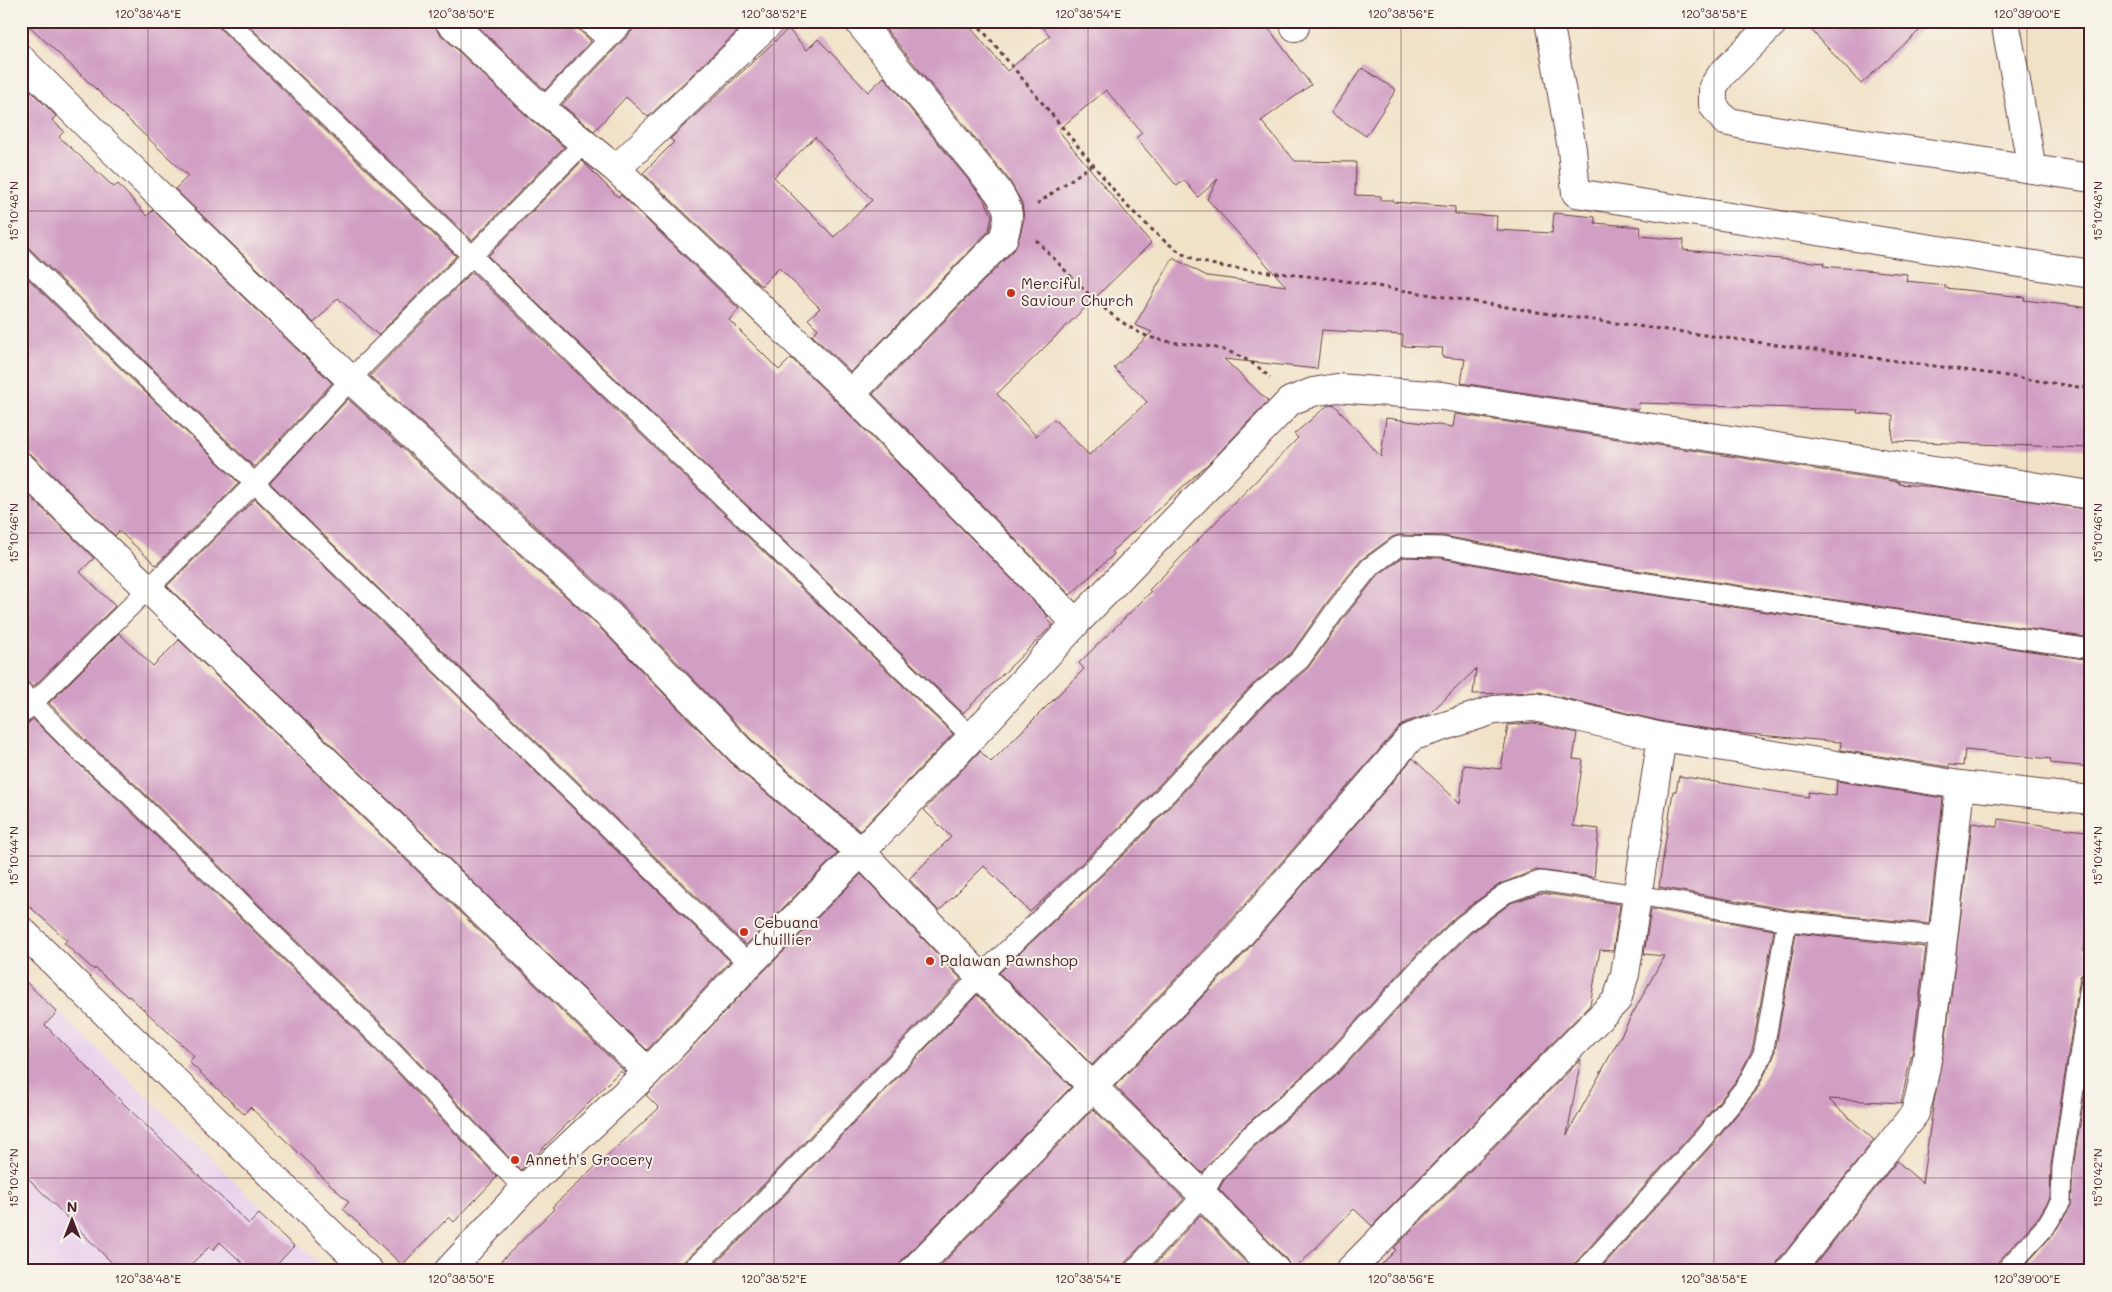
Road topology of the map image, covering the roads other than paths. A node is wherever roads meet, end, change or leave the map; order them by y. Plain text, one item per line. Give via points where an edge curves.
1 (228, 21) edge
2 (450, 21) edge
3 (586, 21) edge
4 (626, 21) edge
5 (771, 21) edge
6 (858, 21) edge
7 (1549, 21) edge
8 (1775, 21) edge
9 (2005, 21) edge
10 (606, 40) junction
11 (21, 59) edge
12 (542, 109) junction
13 (583, 144) junction
14 (616, 169) junction
15 (2032, 169) junction
16 (2091, 178) edge
17 (21, 256) edge
18 (474, 256) junction
19 (2091, 274) edge
20 (351, 380) junction
21 (851, 394) junction
22 (21, 466) edge
23 (255, 482) junction
24 (2091, 495) edge
25 (149, 589) junction
26 (1076, 623) junction
27 (2091, 649) edge
28 (25, 703) edge
29 (972, 737) junction
30 (1662, 737) junction
31 (1960, 785) junction
32 (2091, 800) edge
33 (861, 852) junction
34 (1638, 895) junction
35 (1787, 921) junction
36 (21, 930) edge
37 (1944, 937) junction
38 (749, 964) junction
39 (980, 976) junction
40 (2091, 979) edge
41 (648, 1072) junction
42 (1094, 1086) junction
43 (524, 1189) junction
44 (1204, 1195) junction
45 (369, 1271) edge
46 (448, 1271) edge
47 (690, 1271) edge
48 (913, 1271) edge
49 (1133, 1271) edge
50 (1276, 1271) edge
51 (1350, 1271) edge
52 (1583, 1271) edge
53 (1790, 1271) edge
54 (2005, 1271) edge

1 - 18 lane
2 - 12 street
3 - 10 lane
4 - 10 lane
5 - 14 street
6 - 21 street via 997,190 1010,214 1003,239
7 - 19 street via 1572,149 1576,194
8 - 15 street via 1713,87 1713,105 1725,121
9 - 15 street
10 - 12 lane
11 - 20 street
12 - 13 street
13 - 14 street
13 - 18 lane
14 - 21 street
15 - 16 street
17 - 23 lane
18 - 20 lane
18 - 29 lane
20 - 23 lane
20 - 33 street via 608,614 745,755
21 - 26 street
22 - 25 street
23 - 25 lane
23 - 38 lane
24 - 26 street via 1442,396 1337,388 1313,392 1290,401
25 - 28 lane
25 - 41 street
26 - 29 street
27 - 39 lane via 1586,574 1442,547 1398,546 1370,567 1300,660 1260,693 1128,834
28 - 43 lane via 128,794 377,1035
29 - 33 street
30 - 31 street
30 - 34 street
30 - 42 street via 1536,706 1494,710 1411,737 1230,946
31 - 32 street
31 - 37 street
33 - 38 street
33 - 39 street
34 - 35 lane
34 - 44 lane via 1540,881 1506,894 1463,925 1327,1069 1245,1140 1215,1173
34 - 51 street via 1625,974 1617,1000
35 - 37 lane
35 - 52 lane via 1763,1054 1746,1086
36 - 45 street
37 - 53 street via 1927,1061 1915,1113
38 - 41 street
39 - 42 street
39 - 47 lane via 747,1218
40 - 54 lane via 2062,1167 2061,1201 2046,1226
41 - 43 street
42 - 44 street
42 - 48 street
43 - 46 street
44 - 49 lane
44 - 50 street

